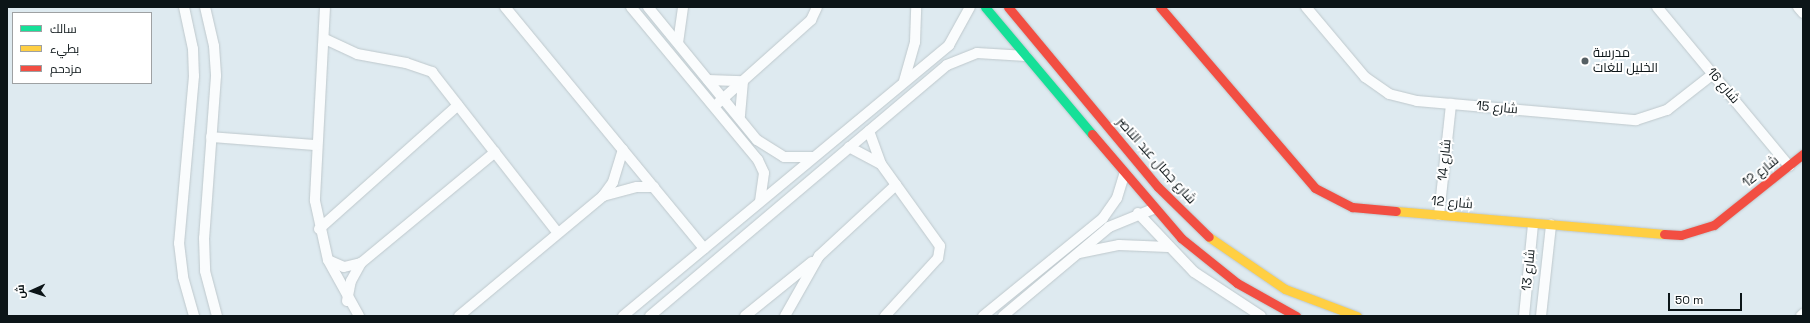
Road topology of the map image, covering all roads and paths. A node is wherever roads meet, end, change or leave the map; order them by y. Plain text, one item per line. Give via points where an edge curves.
1 (184, 7) edge
2 (205, 7) edge
3 (505, 7) edge
4 (631, 7) edge
5 (648, 7) edge
6 (683, 7) edge
7 (817, 7) edge
8 (916, 7) edge
9 (970, 7) edge
10 (985, 7) edge
11 (1008, 7) edge
12 (1160, 7) edge
13 (1306, 7) edge
14 (1657, 7) edge
15 (1798, 7) edge
16 (326, 8) edge
17 (1803, 13) edge
18 (325, 39) junction
19 (678, 43) junction
20 (938, 54) junction
21 (1026, 56) junction
22 (947, 65) junction
23 (1713, 74) junction
24 (708, 80) junction
25 (743, 81) junction
26 (904, 81) junction
27 (723, 98) junction
28 (1451, 104) junction
29 (458, 106) junction
30 (714, 106) junction
31 (740, 118) junction
32 (869, 131) junction
33 (211, 137) junction
34 (316, 145) junction
35 (850, 147) junction
36 (623, 149) junction
37 (495, 152) junction
38 (1803, 154) edge
39 (814, 157) junction
40 (881, 164) junction
41 (1789, 166) junction
42 (1124, 174) junction
43 (896, 185) junction
44 (654, 187) junction
45 (603, 196) junction
46 (760, 201) junction
47 (1153, 209) junction
48 (1138, 213) junction
49 (1439, 215) junction
50 (1533, 224) junction
51 (1551, 225) junction
52 (1093, 226) junction
53 (319, 229) junction
54 (558, 233) junction
55 (1101, 234) junction
56 (1168, 247) junction
57 (704, 248) junction
58 (1073, 254) junction
59 (819, 256) junction
60 (328, 260) junction
61 (361, 263) junction
62 (672, 275) junction
63 (683, 288) junction
64 (348, 301) junction
65 (194, 316) edge
66 (217, 316) edge
67 (359, 316) edge
68 (459, 316) edge
69 (623, 316) edge
70 (650, 316) edge
71 (745, 316) edge
72 (785, 316) edge
73 (885, 316) edge
74 (983, 316) edge
75 (1003, 316) edge
76 (1261, 316) edge
77 (1296, 316) edge
78 (1357, 316) edge
79 (1524, 316) edge
80 (1541, 316) edge

1 - 65 street via 193,49 194,76 179,242 183,277
2 - 33 street via 214,46 216,76
3 - 36 street
4 - 30 street
5 - 19 street
6 - 19 street
7 - 25 street via 811,20
8 - 26 street via 915,42
9 - 20 street via 958,33
10 - 21 main road
11 - 78 main road, شارع جمال عبد الناصر via 1158,187 1215,243 1285,290
12 - 49 main road, شارع 12 via 1315,188 1352,207
13 - 28 street, شارع 15 via 1376,86 1402,99
14 - 23 street, شارع 16
15 - 17 street
16 - 18 street
18 - 29 street via 357,54 406,63 432,72
18 - 34 street
19 - 24 street
20 - 22 street
20 - 26 street
21 - 22 street via 988,52
21 - 42 main road
22 - 32 street
23 - 28 street, شارع 15 via 1667,110 1636,120
23 - 41 street, شارع 16
24 - 25 street
24 - 27 street
25 - 27 street
25 - 31 street
26 - 39 street
27 - 30 street
27 - 31 street
28 - 49 street, شارع 14
29 - 37 street
29 - 53 street
30 - 46 street via 758,160 764,173
31 - 39 street via 757,140 777,153 799,159
32 - 35 street
32 - 40 street
33 - 34 street
33 - 66 street via 204,238 205,271
34 - 53 street via 314,194
35 - 40 street
35 - 63 street
36 - 44 street
36 - 45 street via 618,171
37 - 54 street
37 - 61 street
38 - 41 main road, شارع 12
39 - 46 street
40 - 43 street
41 - 51 main road, شارع 12 via 1728,216 1696,232 1664,234
42 - 47 main road
42 - 52 street via 1118,198
43 - 59 street
43 - 73 street via 939,240 940,252
44 - 45 street via 636,187
44 - 57 street
45 - 54 street
46 - 57 street
47 - 48 street
47 - 77 main road via 1217,269
48 - 55 street
48 - 56 street
49 - 50 main road, شارع 12
50 - 51 main road, شارع 12
50 - 79 street, شارع 13
51 - 80 street, شارع 13
52 - 55 street
52 - 74 street
53 - 60 street
54 - 68 street
55 - 58 street
56 - 58 street via 1119,245
56 - 76 street via 1210,284
57 - 62 street
58 - 75 street
59 - 71 street
59 - 72 street
60 - 61 street via 344,267
60 - 64 street
61 - 64 street via 351,280
62 - 63 street
62 - 69 street
63 - 70 street
64 - 67 street

